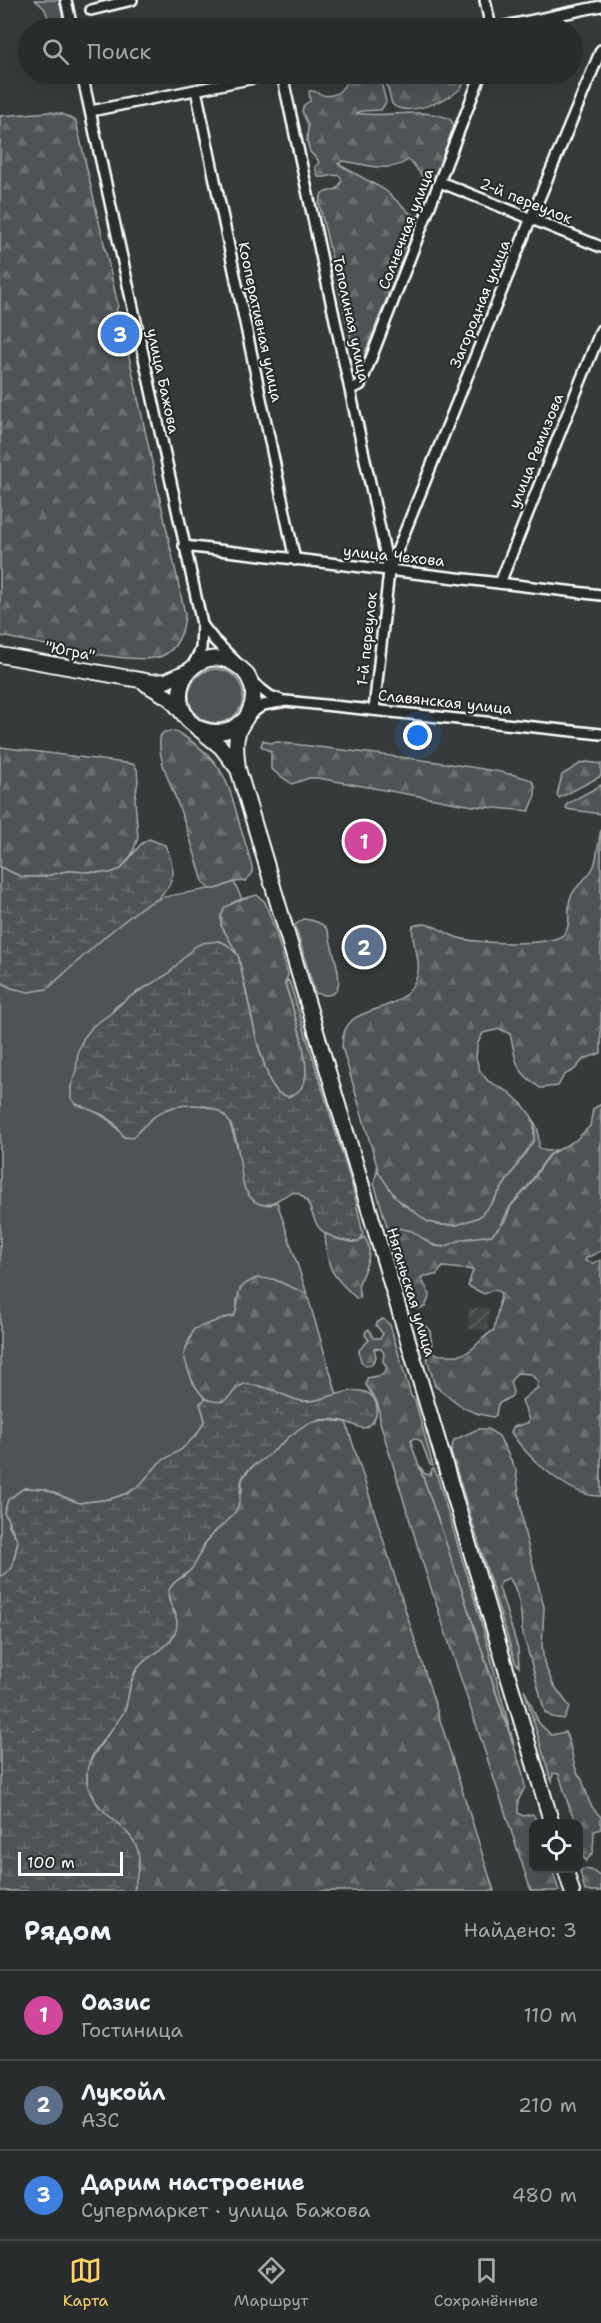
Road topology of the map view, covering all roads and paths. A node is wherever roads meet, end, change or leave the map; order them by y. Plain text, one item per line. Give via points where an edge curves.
1 (66, 0) edge
2 (132, 0) edge
3 (485, 0) edge
4 (601, 6) edge
5 (92, 10) dead end
6 (70, 18) edge
7 (490, 18) edge
8 (542, 18) edge
9 (601, 50) edge
10 (84, 84) edge
11 (225, 84) edge
12 (284, 84) edge
13 (477, 84) edge
14 (196, 90) junction
15 (91, 111) junction
16 (440, 182) junction
17 (531, 218) junction
18 (601, 247) edge
19 (601, 330) edge
20 (350, 389) junction
21 (184, 546) junction
22 (296, 560) junction
23 (389, 571) junction
24 (500, 583) junction
25 (601, 595) edge
26 (202, 624) junction
27 (0, 655) edge
28 (190, 669) junction
29 (247, 675) junction
30 (133, 680) junction
31 (286, 701) junction
32 (374, 710) junction
33 (187, 718) junction
34 (246, 718) junction
35 (200, 728) junction
36 (601, 734) edge
37 (238, 769) junction
38 (551, 1819) edge
39 (566, 1873) edge
40 (572, 1891) edge

1 - 6 street
2 - 5 street
3 - 7 street
4 - 8 street
9 - 17 street, Загородная улица
10 - 15 street, улица Бажова
11 - 14 street
12 - 20 street, Тополиная улица
13 - 16 street, Солнечная улица
14 - 15 street
14 - 22 street, Кооперативная улица
15 - 21 street, улица Бажова
16 - 17 street, 2-й переулок
16 - 20 street, Солнечная улица via 363,379
17 - 18 street, 2-й переулок
17 - 23 street, Загородная улица
19 - 24 street, улица Ремизова
20 - 23 street, Тополиная улица
21 - 22 street, улица Чехова
21 - 26 street, улица Бажова
22 - 23 street, улица Чехова
23 - 24 street, улица Чехова
23 - 32 street, 1-й переулок
24 - 25 street, улица Чехова
26 - 28 street via 201,649
26 - 29 street
27 - 30 highway, "Югра"
28 - 29 highway via 219,658 232,662
28 - 30 highway via 166,681
28 - 33 highway via 179,694
29 - 31 street via 270,696
29 - 34 highway via 253,698
30 - 33 highway via 165,694
31 - 32 street, Славянская улица
31 - 34 street via 263,705
32 - 36 street, Славянская улица
33 - 35 highway
34 - 35 highway via 224,732
34 - 37 highway via 237,739
35 - 37 highway
37 - 38 highway, Няганьская улица
39 - 40 highway

